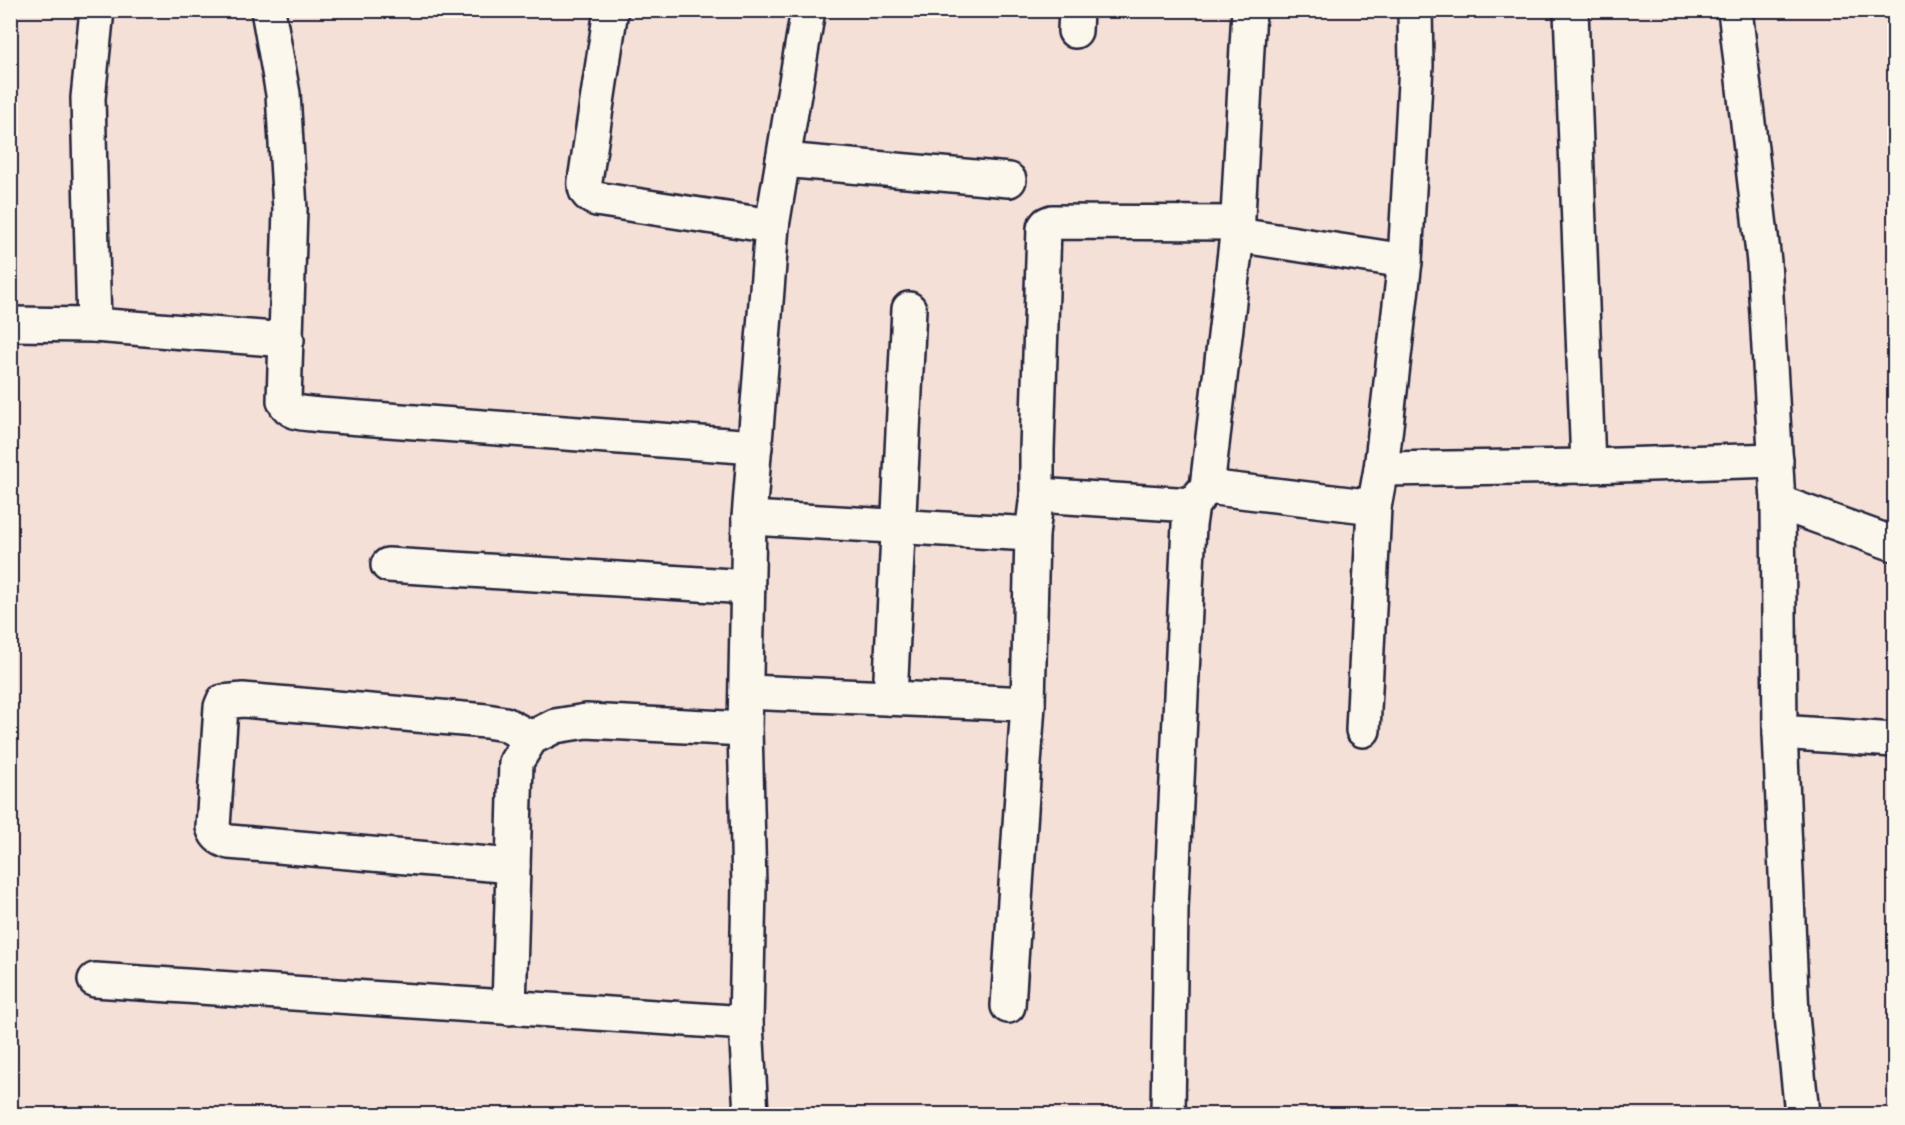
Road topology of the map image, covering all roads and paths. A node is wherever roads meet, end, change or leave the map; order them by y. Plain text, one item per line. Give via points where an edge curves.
1 (97, 10) edge
2 (268, 10) edge
3 (611, 10) edge
4 (808, 10) edge
5 (1250, 10) edge
6 (1415, 10) edge
7 (1571, 10) edge
8 (1736, 10) edge
9 (783, 160) junction
10 (1009, 180) dead end
11 (772, 226) junction
12 (1237, 229) junction
13 (1405, 261) junction
14 (909, 309) dead end
15 (10, 324) edge
16 (94, 325) junction
17 (287, 340) junction
18 (754, 447) junction
19 (1776, 460) junction
20 (1588, 466) junction
21 (1381, 469) junction
22 (1037, 495) junction
23 (1199, 496) junction
24 (1778, 502) junction
25 (1374, 507) junction
26 (749, 518) junction
27 (898, 526) junction
28 (1032, 534) junction
29 (1894, 544) edge
30 (388, 565) dead end
31 (748, 587) junction
32 (746, 692) junction
33 (890, 698) junction
34 (1028, 704) junction
35 (745, 729) junction
36 (1363, 730) dead end
37 (1780, 732) junction
38 (531, 738) junction
39 (1894, 740) edge
40 (513, 866) junction
41 (95, 980) dead end
42 (1008, 1006) dead end
43 (509, 1008) junction
44 (746, 1023) junction
45 (751, 1114) edge
46 (1168, 1114) edge
47 (1802, 1114) edge

1 - 16 street via 88,98
2 - 17 street via 283,94 290,209
3 - 11 street via 586,192 596,200
4 - 9 street
5 - 12 street
6 - 13 street via 1416,65
7 - 20 street
8 - 19 street via 1764,262
9 - 10 street
9 - 11 street
11 - 18 street
12 - 13 street
12 - 22 street via 1047,224
12 - 23 street
13 - 21 street
14 - 27 street
15 - 16 street
16 - 17 street
17 - 18 street via 284,401 294,412
18 - 26 street
19 - 20 street
19 - 24 street
20 - 21 street
21 - 25 street
22 - 23 street
22 - 28 street
23 - 25 street
23 - 46 street via 1179,725
24 - 29 street
24 - 37 street
25 - 36 street
26 - 27 street
26 - 31 street
27 - 28 street
27 - 33 street
28 - 34 street
30 - 31 street
31 - 32 street
32 - 33 street
32 - 35 street
33 - 34 street
34 - 42 street
35 - 38 street via 586,721 555,726
35 - 44 street via 749,886
37 - 39 street
37 - 47 street via 1792,1016
38 - 40 street via 516,762
38 - 40 street via 505,724 486,721 243,700 223,702 221,707 213,827 220,840
40 - 43 street
41 - 43 street
43 - 44 street
44 - 45 street

